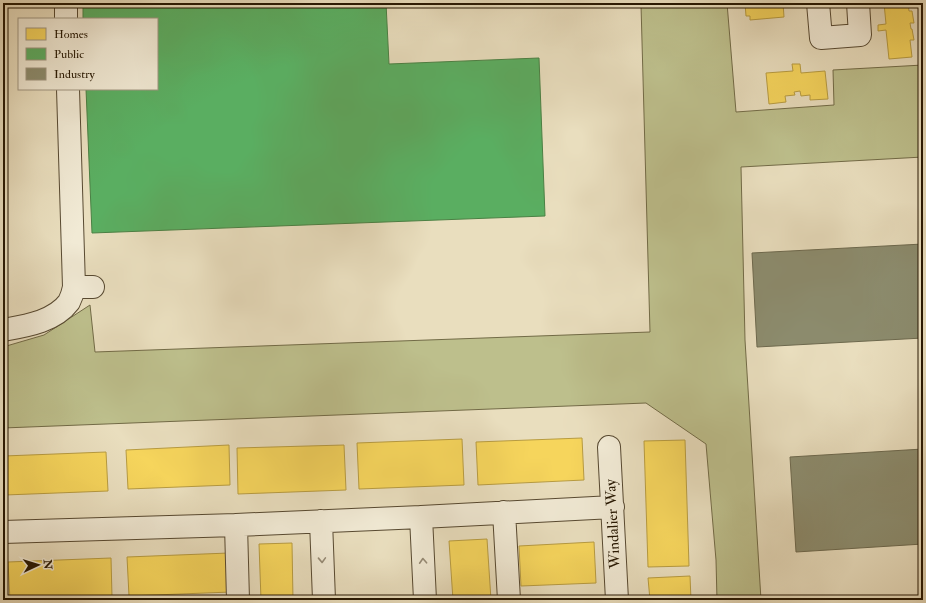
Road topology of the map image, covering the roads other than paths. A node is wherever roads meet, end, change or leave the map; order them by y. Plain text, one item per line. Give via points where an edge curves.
1 (66, 3) edge
2 (818, 3) edge
3 (858, 3) edge
4 (66, 18) edge
5 (68, 90) edge
6 (3, 330) edge
7 (609, 447) dead end
8 (612, 507) junction
9 (504, 512) junction
10 (421, 517) junction
11 (321, 521) junction
12 (236, 525) junction
13 (3, 532) edge
14 (238, 600) edge
15 (324, 600) edge
16 (425, 600) edge
17 (509, 600) edge
18 (617, 600) edge

1 - 4 street
2 - 3 street via 821,38 860,35
5 - 6 street via 83,287 58,312 42,322
7 - 8 street, Windalier Way
8 - 9 street
8 - 18 street, Windalier Way
9 - 10 street
9 - 17 street
10 - 11 street
16 -> 10 street
11 - 12 street
11 -> 15 street
12 - 13 street
12 - 14 street

